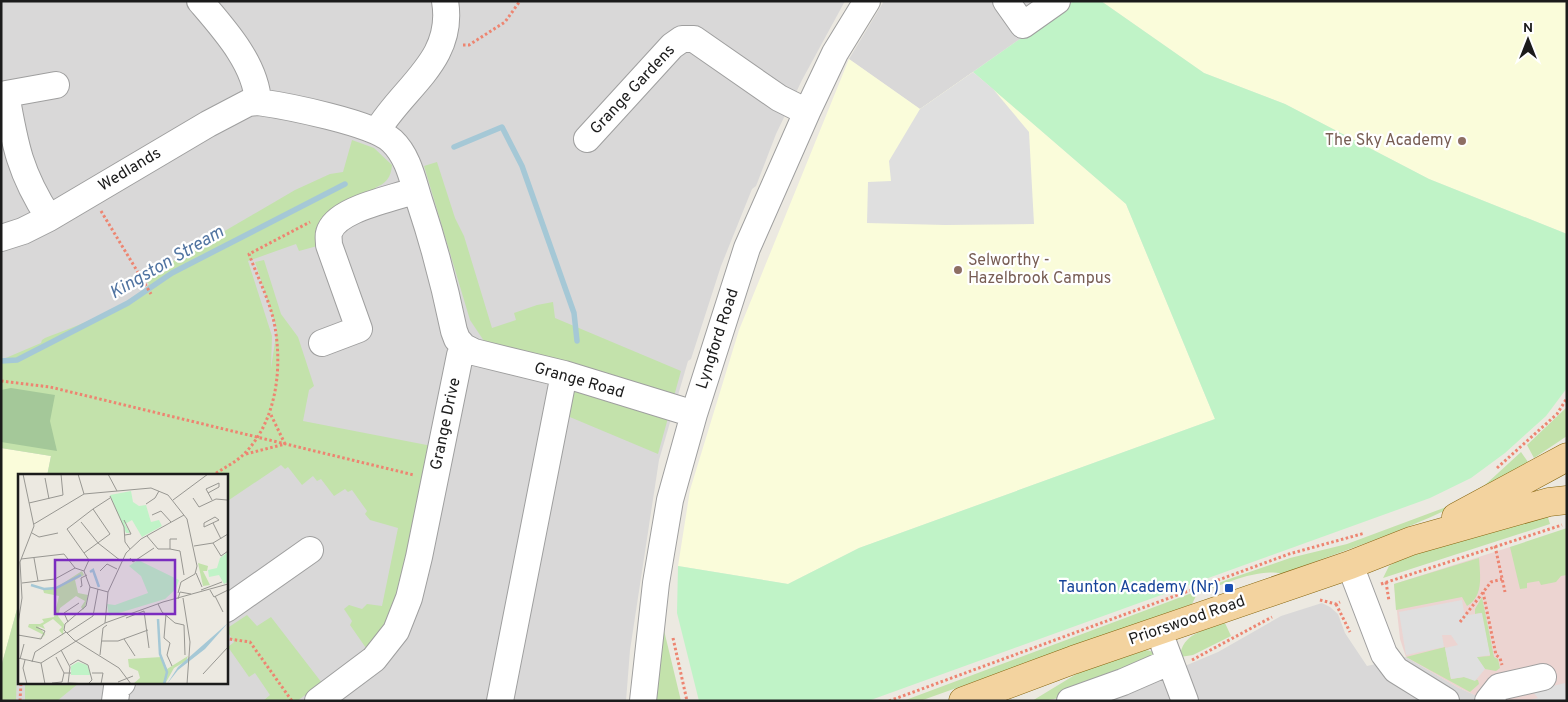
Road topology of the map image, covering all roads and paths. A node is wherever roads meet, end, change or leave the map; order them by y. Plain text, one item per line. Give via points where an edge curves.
1 (200, 1) edge
2 (445, 1) edge
3 (520, 1) edge
4 (867, 1) edge
5 (1006, 1) edge
6 (1057, 1) edge
7 (443, 43) junction
8 (56, 85) dead end
9 (4, 95) edge
10 (258, 102) junction
11 (807, 112) junction
12 (377, 131) junction
13 (587, 139) dead end
14 (416, 190) junction
15 (90, 194) junction
16 (49, 218) junction
17 (315, 220) dead end
18 (1, 238) edge
19 (151, 294) dead end
20 (322, 343) dead end
21 (464, 346) junction
22 (564, 374) junction
23 (1, 381) edge
24 (1567, 398) edge
25 (694, 414) junction
26 (271, 415) junction
27 (258, 438) junction
28 (285, 444) junction
29 (245, 454) junction
30 (1567, 457) edge
31 (1494, 470) dead end
32 (215, 474) edge
33 (434, 480) junction
34 (1567, 500) edge
35 (1373, 530) dead end
36 (1411, 541) junction
37 (1496, 546) dead end
38 (310, 550) dead end
39 (1350, 565) junction
40 (1502, 579) junction
41 (1483, 592) junction
42 (1505, 592) dead end
43 (228, 608) edge
44 (1460, 622) dead end
45 (1159, 630) junction
46 (228, 638) edge
47 (1169, 662) junction
48 (1543, 677) dead end
49 (21, 684) edge
50 (121, 684) edge
51 (1497, 693) edge
52 (20, 701) edge
53 (115, 701) edge
54 (292, 701) edge
55 (318, 701) edge
56 (500, 701) edge
57 (643, 701) edge
58 (889, 701) edge
59 (963, 701) edge
60 (1070, 701) edge
61 (1185, 701) edge
62 (1446, 701) edge

1 - 10 street via 251,71
2 - 7 street via 447,28
3 - 7 path via 505,22 469,45
4 - 11 street, Lyngford Road via 836,53
5 - 6 street via 1016,30
7 - 12 street
8 - 9 street
9 - 16 street via 20,165
10 - 12 street
10 - 15 street, Wedlands via 248,103 216,120
11 - 13 street, Grange Gardens via 779,98 694,39 682,39
11 - 25 street, Lyngford Road via 748,248
12 - 14 street via 392,142 407,162
14 - 20 street via 358,209 335,223 329,233 329,245 359,329
14 - 21 street via 439,261 454,331
15 - 16 street, Wedlands
15 - 19 path
16 - 18 street, Wedlands
17 - 26 path via 249,254 274,322 276,378
21 - 22 street, Grange Road via 474,352
21 - 33 street, Grange Drive
22 - 25 street, Grange Road
22 - 56 street
23 - 27 path via 50,387
24 - 31 path via 1556,414
25 - 57 street, Lyngford Road via 668,509
26 - 27 path
26 - 28 path
27 - 28 path
27 - 29 path
28 - 29 path
28 - 33 path
29 - 32 path
30 - 36 main road, Priorswood Road
33 - 55 street, Grange Drive via 409,598 396,631 374,659
34 - 36 main road, Priorswood Road via 1549,502
35 - 58 path via 1289,554
36 - 39 main road, Priorswood Road
37 - 40 path
38 - 43 street via 282,557
39 - 45 main road, Priorswood Road
39 - 62 street via 1384,654 1396,670
40 - 41 path via 1491,582
40 - 42 path
41 - 44 path
41 - 51 path via 1496,654 1500,658
45 - 47 street
45 - 59 main road, Priorswood Road
46 - 54 path via 250,642
47 - 60 street, Priorswood Road
47 - 61 street
48 - 51 street
49 - 52 path
50 - 53 street via 117,687

